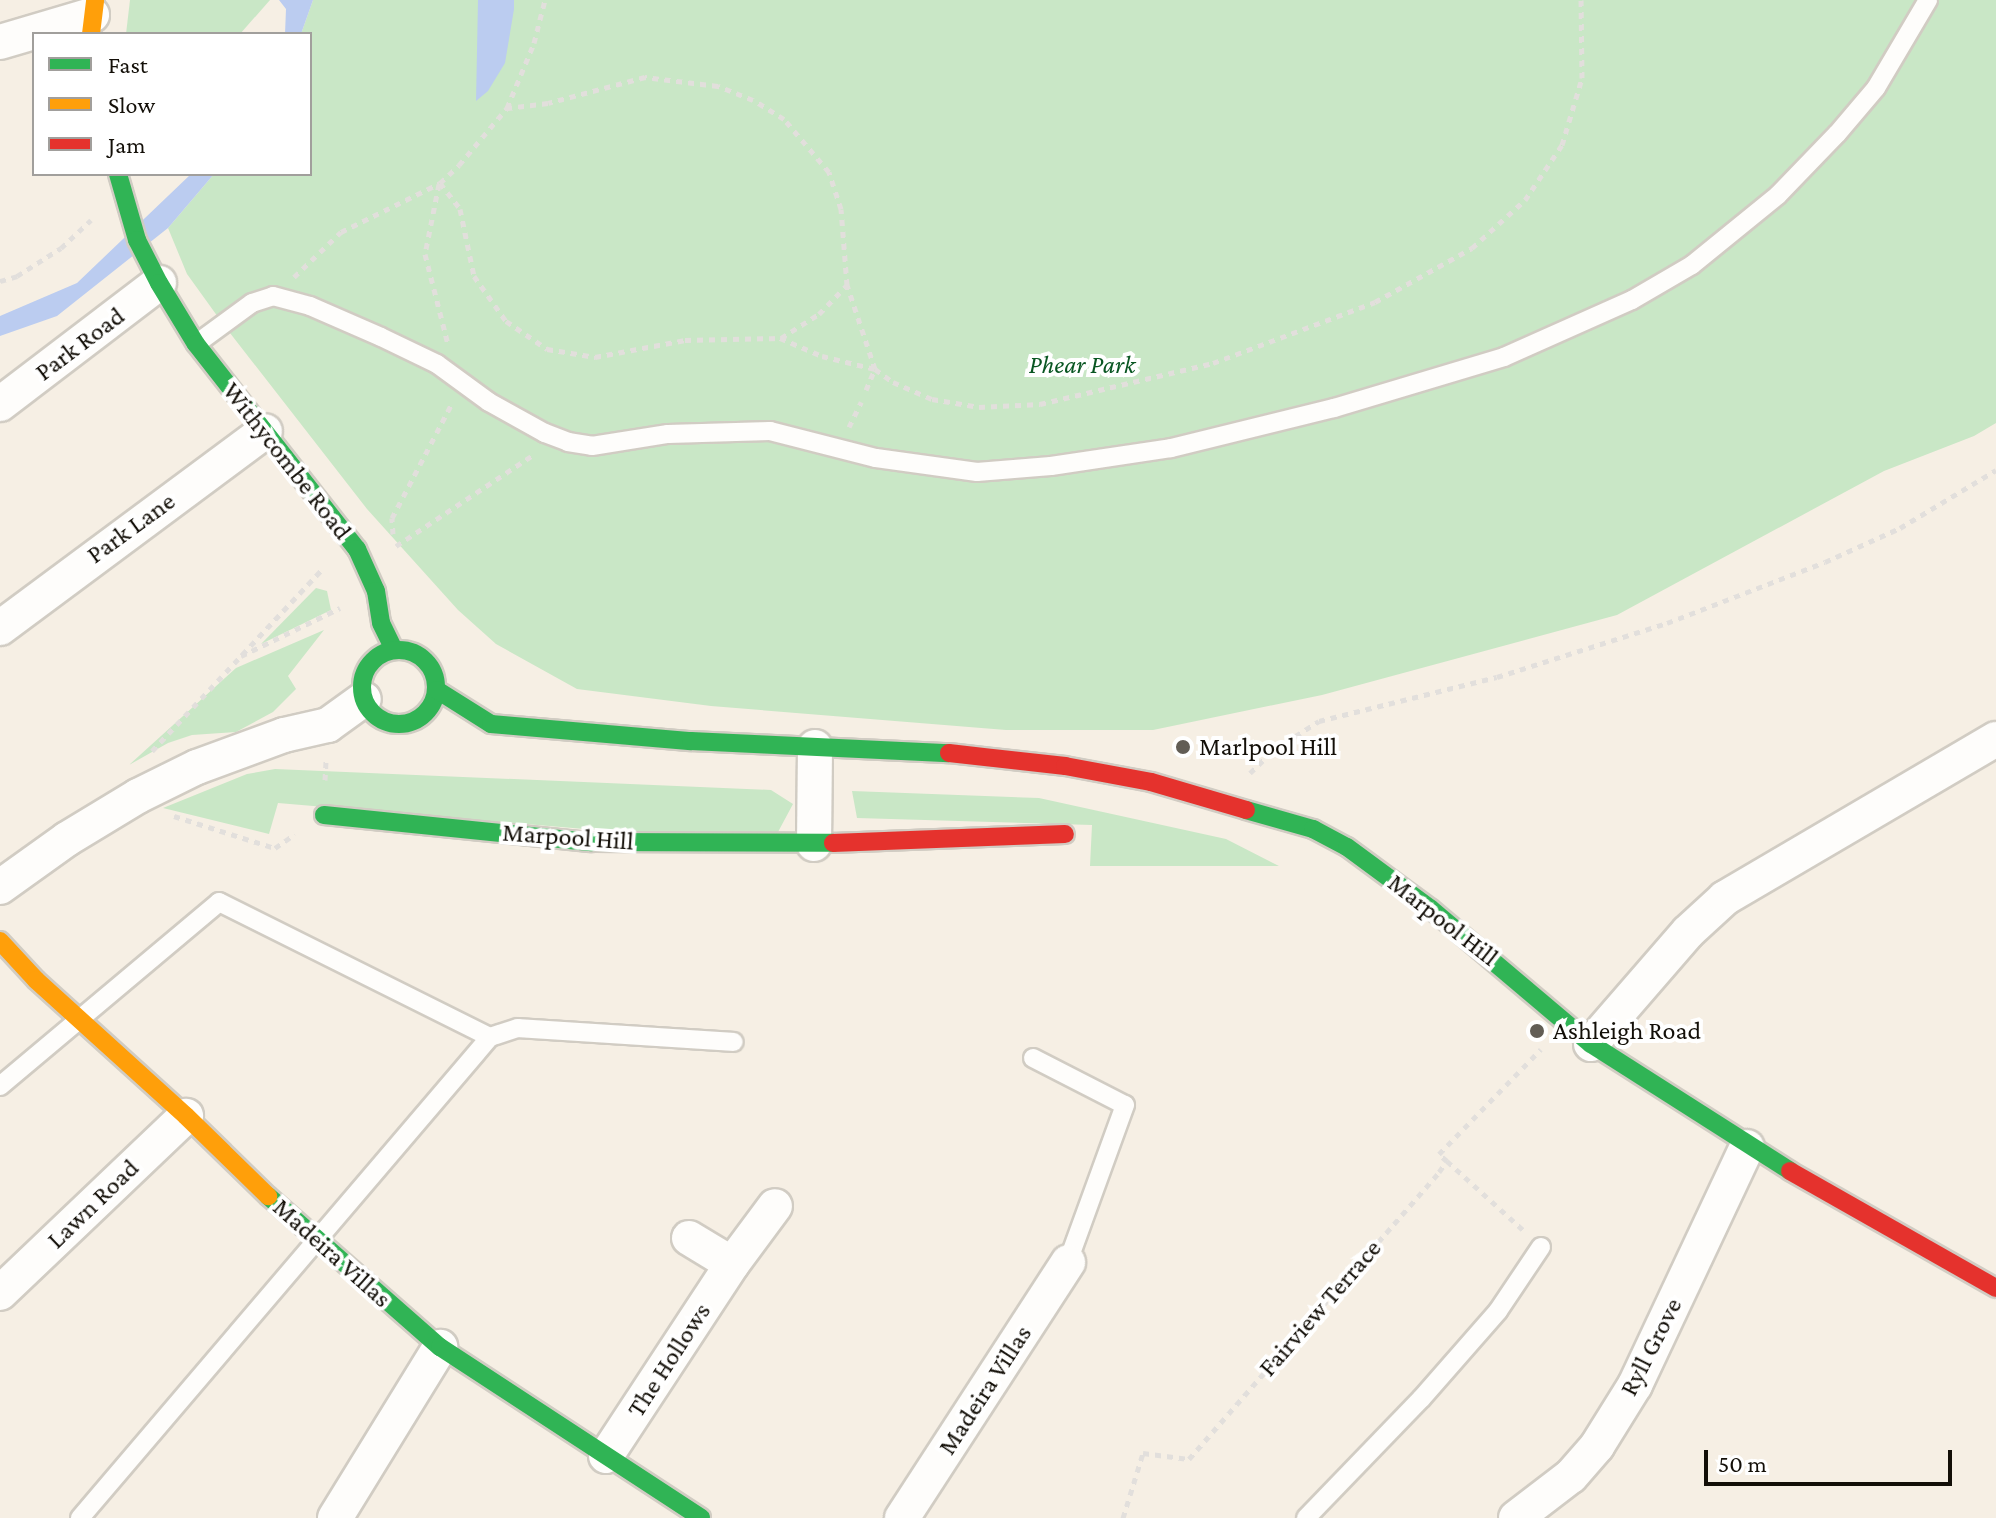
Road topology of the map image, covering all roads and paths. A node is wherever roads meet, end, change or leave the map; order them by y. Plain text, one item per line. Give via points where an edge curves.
1 (545, 0) edge
2 (1581, 0) edge
3 (1928, 0) edge
4 (93, 16) edge
5 (36, 32) edge
6 (32, 33) edge
7 (0, 42) edge
8 (507, 108) junction
9 (120, 182) edge
10 (440, 183) junction
11 (0, 281) edge
12 (159, 283) junction
13 (847, 285) junction
14 (273, 296) junction
15 (780, 338) junction
16 (196, 344) junction
17 (437, 364) junction
18 (875, 369) junction
19 (463, 383) junction
20 (866, 390) dead end
21 (0, 404) edge
22 (265, 431) junction
23 (545, 433) junction
24 (1996, 470) edge
25 (350, 541) junction
26 (394, 547) junction
27 (404, 558) dead end
28 (376, 591) junction
29 (0, 628) edge
30 (393, 648) junction
31 (236, 658) junction
32 (437, 690) junction
33 (364, 699) junction
34 (328, 725) junction
35 (1996, 739) edge
36 (815, 747) junction
37 (145, 759) dead end
38 (1243, 780) dead end
39 (129, 802) junction
40 (324, 815) junction
41 (1065, 834) dead end
42 (814, 844) junction
43 (0, 887) edge
44 (0, 941) edge
45 (80, 1019) junction
46 (490, 1037) junction
47 (734, 1042) dead end
48 (1591, 1044) junction
49 (1033, 1058) dead end
50 (1515, 1075) dead end
51 (0, 1086) edge
52 (186, 1116) junction
53 (1747, 1147) junction
54 (1447, 1161) junction
55 (775, 1206) dead end
56 (689, 1238) dead end
57 (318, 1242) junction
58 (1541, 1247) joint
59 (1068, 1262) joint
60 (732, 1264) junction
61 (1996, 1288) edge
62 (0, 1293) edge
63 (440, 1347) junction
64 (606, 1456) junction
65 (683, 1513) edge
66 (80, 1518) edge
67 (335, 1518) edge
68 (902, 1518) edge
69 (1123, 1518) edge
70 (1306, 1518) edge
71 (1516, 1518) edge

1 - 8 path
2 - 18 path via 1582,78 1562,145 1525,200 1472,248 1375,302 1213,363 1040,404 979,407 932,399
3 - 23 lane via 1876,88 1739,230 1632,300 1451,375 1171,448 1015,470 977,472 903,463 770,431 668,434 592,446
4 - 5 street
6 - 7 street
8 - 10 path
8 - 13 path via 548,103 645,77 718,86 753,100 784,119 829,172 841,209
9 - 11 path via 61,248
9 - 12 street, Withycombe Road via 137,240
10 - 14 path via 341,232
10 - 15 path via 460,209 474,276 506,321 547,349 595,357 685,340
10 - 17 path via 425,254 450,341
12 - 16 street, Withycombe Road
12 - 21 street, Park Road
13 - 15 path via 819,314
13 - 18 path
14 - 16 lane via 252,303
14 - 17 lane via 310,306
15 - 18 path via 822,356
16 - 22 street, Withycombe Road
17 - 19 lane
18 - 20 path
19 - 23 lane
19 - 26 path via 392,518
22 - 25 street, Withycombe Road
22 - 29 street, Park Lane
23 - 26 path via 531,459
24 - 38 path via 1887,534 1667,623 1497,677 1319,721 1275,749
25 - 28 street, Withycombe Road
25 - 31 path
26 - 27 path
28 - 30 street, Withycombe Road via 381,623
28 - 31 path
30 - 32 street via 415,652 427,661
30 - 33 street via 366,669
31 - 37 path
32 - 33 street via 422,717 405,724 379,719
32 - 36 street, Marpool Hill via 491,724
33 - 34 street
34 - 39 street via 197,767
34 - 40 path
35 - 48 street via 1725,898 1688,932
36 - 42 street
36 - 48 street, Marpool Hill via 950,753 1065,766 1151,782 1313,829 1347,847 1431,909
39 - 40 path via 275,848
39 - 43 street
40 - 42 street, Marpool Hill via 592,842
41 - 42 street, Marpool Hill
44 - 45 street, Madeira Villas
45 - 46 lane via 219,902
45 - 51 lane
45 - 52 street, Madeira Villas
46 - 47 lane via 518,1028
46 - 57 lane
48 - 53 street, Marpool Hill
49 - 59 lane via 1125,1105
50 - 54 path, Fairview Terrace via 1439,1154
52 - 57 street, Madeira Villas
52 - 62 street, Lawn Road
53 - 61 street, Marpool Hill
53 - 71 street, Ryll Grove via 1635,1385 1597,1446 1571,1476
54 - 58 path
54 - 69 path, Fairview Terrace via 1189,1459 1143,1453
55 - 60 street, The Hollows
56 - 60 street
57 - 63 street, Madeira Villas
57 - 66 lane
58 - 70 lane via 1498,1311
59 - 68 street, Madeira Villas
60 - 64 street, The Hollows
63 - 64 street, Madeira Villas
63 - 67 street
64 - 65 street, Madeira Villas

